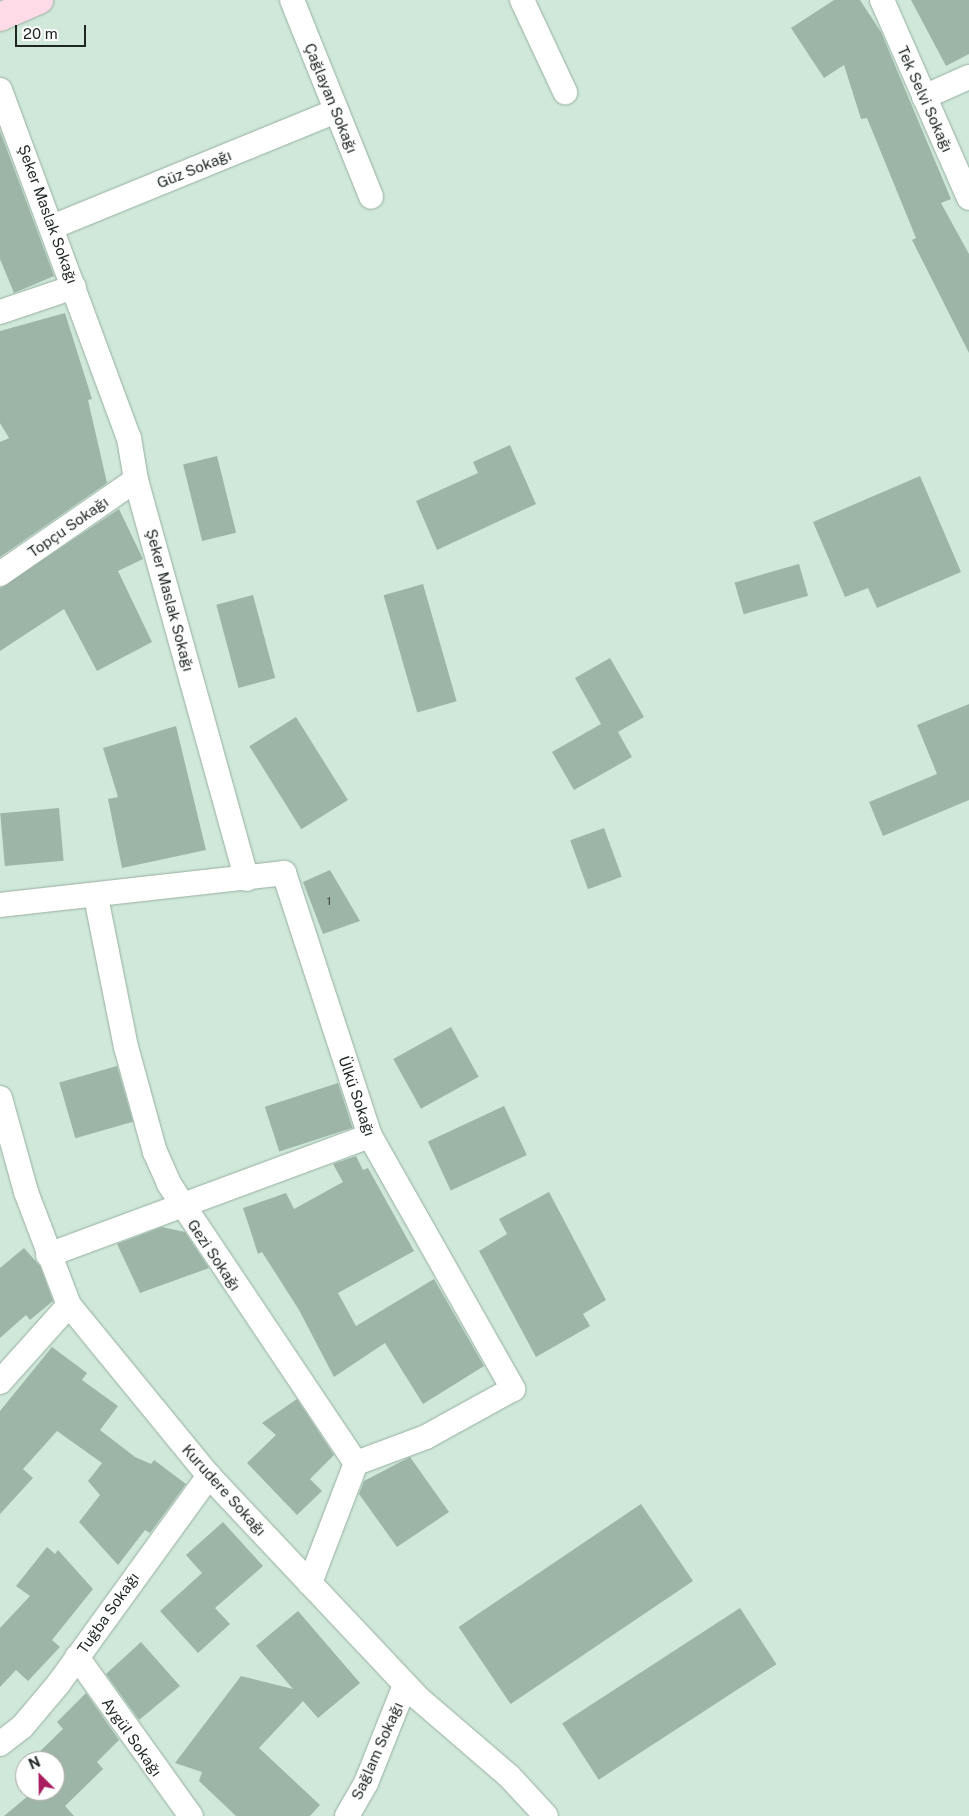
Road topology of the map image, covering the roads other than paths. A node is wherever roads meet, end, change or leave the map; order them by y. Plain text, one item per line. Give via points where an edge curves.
1 (38, 0) edge
2 (292, 0) edge
3 (522, 0) edge
4 (882, 0) edge
5 (0, 17) edge
6 (969, 77) edge
7 (0, 90) edge
8 (565, 92) dead end
9 (924, 97) junction
10 (336, 111) junction
11 (371, 197) dead end
12 (969, 198) edge
13 (52, 227) junction
14 (74, 287) junction
15 (0, 312) edge
16 (136, 480) junction
17 (2, 570) edge
18 (247, 879) junction
19 (96, 897) junction
20 (0, 905) edge
21 (0, 1098) edge
22 (370, 1136) junction
23 (182, 1209) junction
24 (48, 1255) junction
25 (69, 1305) junction
26 (0, 1382) edge
27 (356, 1463) junction
28 (209, 1476) junction
29 (310, 1583) junction
30 (77, 1657) junction
31 (405, 1685) junction
32 (0, 1744) edge
33 (191, 1816) edge
34 (347, 1816) edge
35 (546, 1816) edge

1 - 5 main road
2 - 10 street, Çağlayan Sokağı
3 - 8 street
4 - 9 street, Tek Selvi Sokağı
6 - 9 street
7 - 13 street, Şeker Maslak Sokağı
9 - 12 street, Tek Selvi Sokağı
10 - 11 street, Çağlayan Sokağı
10 - 13 street, Güz Sokağı
13 - 14 street, Şeker Maslak Sokağı
14 - 15 street
14 - 16 street, Şeker Maslak Sokağı via 129,438
16 - 17 street, Topçu Sokağı
16 - 18 street, Şeker Maslak Sokağı
18 - 19 street
18 - 22 street, Ülkü Sokağı via 284,874
19 - 20 street
19 - 23 street, Gezi Sokağı via 126,1047 150,1132
21 - 24 street, Kurudere Sokağı
22 - 23 street
22 - 27 street, Ülkü Sokağı via 513,1389 426,1437
23 - 24 street
23 - 27 street, Gezi Sokağı
24 - 25 street, Kurudere Sokağı
25 - 26 street
25 - 28 street, Kurudere Sokağı
27 - 29 street
28 - 29 street, Kurudere Sokağı
28 - 30 street, Tuğba Sokağı
29 - 31 street, Kurudere Sokağı
30 - 32 street, Tuğba Sokağı via 22,1727
30 - 33 street, Aygül Sokağı
31 - 34 street, Sağlam Sokağı via 366,1783
31 - 35 street, Kurudere Sokağı via 509,1776

